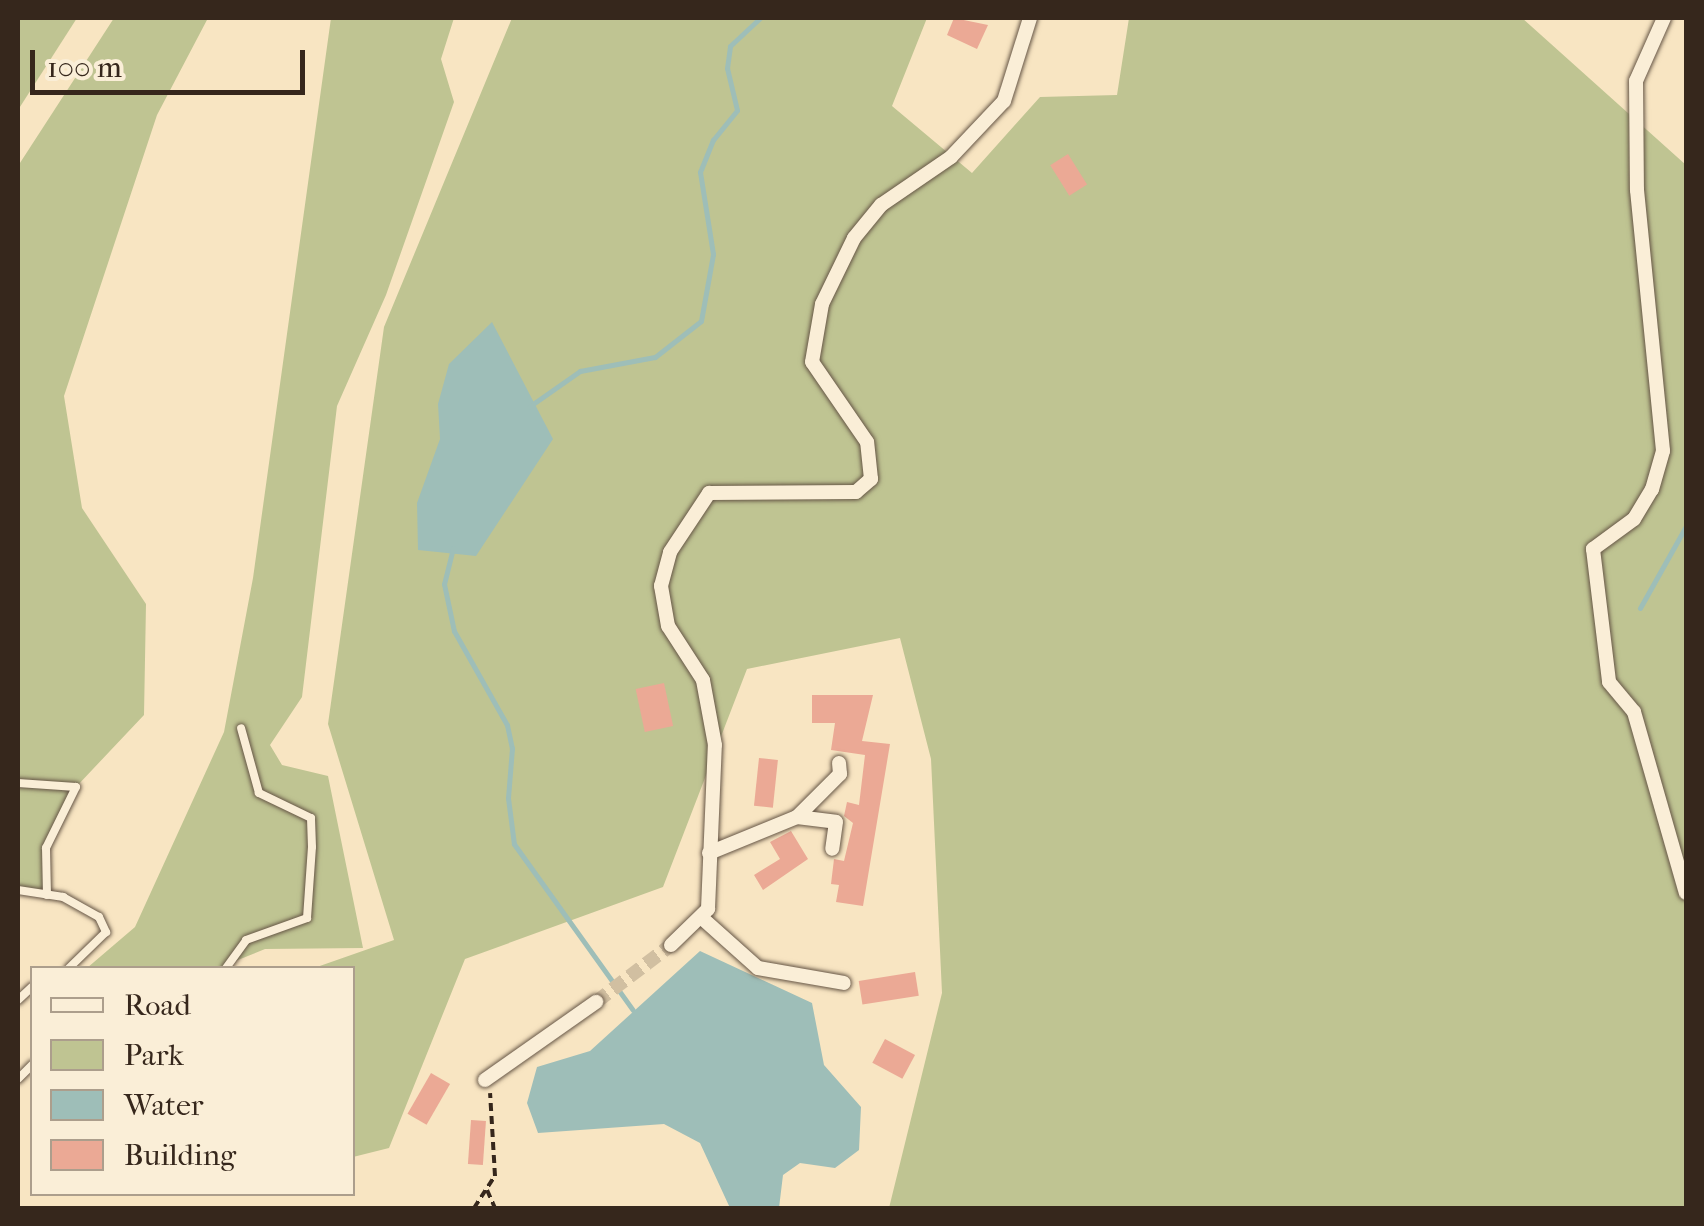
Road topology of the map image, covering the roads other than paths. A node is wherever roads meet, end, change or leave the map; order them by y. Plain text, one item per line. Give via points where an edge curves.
1 (1030, 18) edge
2 (1664, 18) edge
3 (241, 728) dead end
4 (840, 764) dead end
5 (18, 783) edge
6 (797, 817) junction
7 (832, 848) dead end
8 (709, 854) junction
9 (18, 890) edge
10 (1686, 893) edge
11 (47, 895) junction
12 (702, 918) junction
13 (670, 945) tunnel mouth
14 (71, 966) edge
15 (227, 966) edge
16 (844, 983) dead end
17 (596, 1002) tunnel mouth
18 (486, 1080) road end

1 - 8 street via 1004,102 951,156 881,205 854,238 822,304 812,362 867,442 871,479 856,492 710,494 670,552 661,586 668,626 703,680 715,745
2 - 10 street via 1636,80 1637,190 1662,451 1652,489 1634,519 1594,549 1609,682 1634,712
3 - 15 lane via 259,793 311,818 312,847 307,918 246,940
4 - 6 street via 840,774
5 - 11 lane via 76,786 46,848
6 - 7 street via 836,822
6 - 8 street
8 - 12 street via 710,897
9 - 11 lane
11 - 14 lane via 100,917 106,932
12 - 13 street
12 - 16 street via 758,968
17 - 18 street

